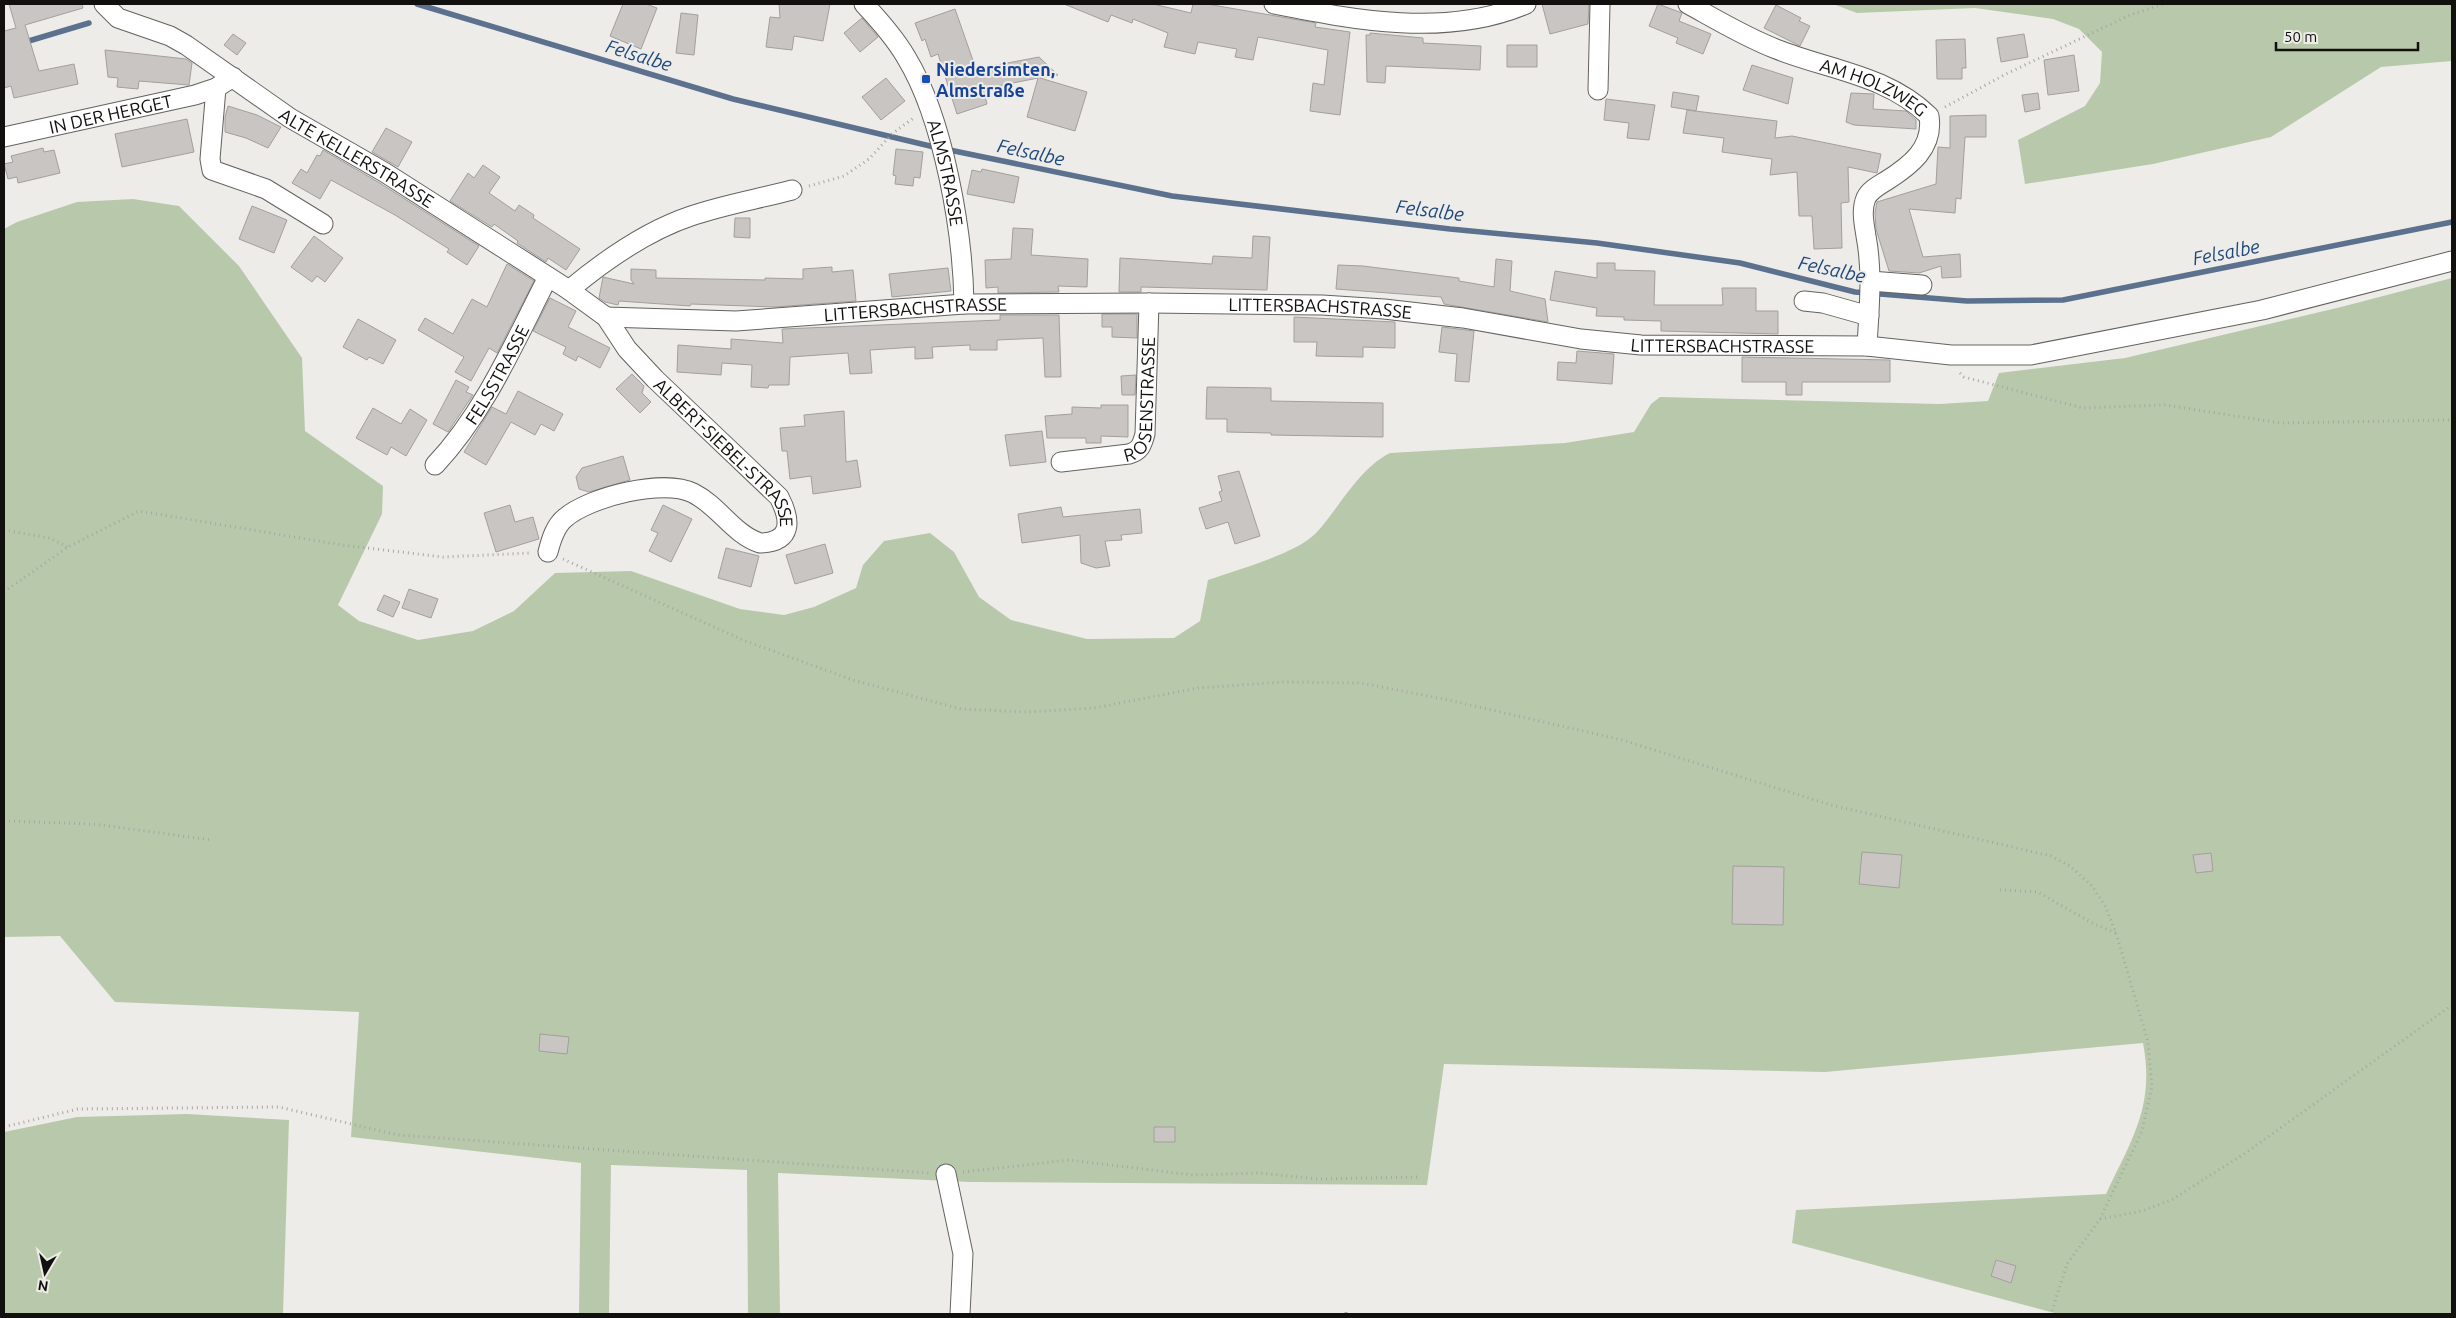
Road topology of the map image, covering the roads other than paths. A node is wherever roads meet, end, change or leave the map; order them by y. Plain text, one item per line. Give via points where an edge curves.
1 (104, 4) edge
2 (864, 4) edge
3 (1274, 4) edge
4 (1526, 4) edge
5 (1600, 4) edge
6 (1688, 4) edge
7 (233, 77) junction
8 (216, 88) junction
9 (1598, 90) dead end
10 (4, 137) edge
11 (792, 190) road end
12 (322, 224) dead end
13 (2452, 261) edge
14 (548, 277) junction
15 (1870, 283) junction
16 (1922, 285) dead end
17 (569, 290) junction
18 (1804, 301) dead end
19 (1149, 303) junction
20 (964, 304) junction
21 (1869, 311) junction
22 (606, 317) junction
23 (1867, 346) junction
24 (1061, 462) dead end
25 (435, 466) dead end
26 (548, 552) road end
27 (946, 1174) road end
28 (960, 1314) edge

1 - 7 street, ALTE KELLERSTRASSE via 118,18 170,36
2 - 20 street, ALMSTRASSE via 907,58 928,107 944,159 959,232
3 - 4 street via 1356,18 1433,23 1491,16
5 - 9 street
6 - 15 street, AM HOLZWEG via 1749,38 1872,80 1903,96 1929,116 1930,135 1922,152 1899,173 1872,190 1865,201
7 - 8 street, IN DER HERGET
7 - 14 street, ALTE KELLERSTRASSE via 290,118 384,172
8 - 10 street, IN DER HERGET
8 - 12 street via 210,159 212,170 266,189
11 - 17 street via 668,225 597,268
13 - 23 street, LITTERSBACHSTRASSE via 2262,310 2031,355 1950,355
14 - 17 street, ALTE KELLERSTRASSE
14 - 25 street, FELSSTRASSE via 487,392
15 - 16 street
15 - 21 street, AM HOLZWEG
17 - 22 street, ALTE KELLERSTRASSE
18 - 21 street
19 - 20 street, LITTERSBACHSTRASSE
19 - 23 street, LITTERSBACHSTRASSE via 1384,309 1641,345
19 - 24 street, ROSENSTRASSE via 1142,445 1137,452 1129,454
20 - 22 street, LITTERSBACHSTRASSE via 736,321
21 - 23 street, AM HOLZWEG
22 - 26 street, ALBERT-SIEBEL-STRASSE via 627,349 779,498 788,524 786,532 779,538 760,543 741,533 705,499 676,488 658,488 629,492 581,508 557,527
27 - 28 street via 963,1254

